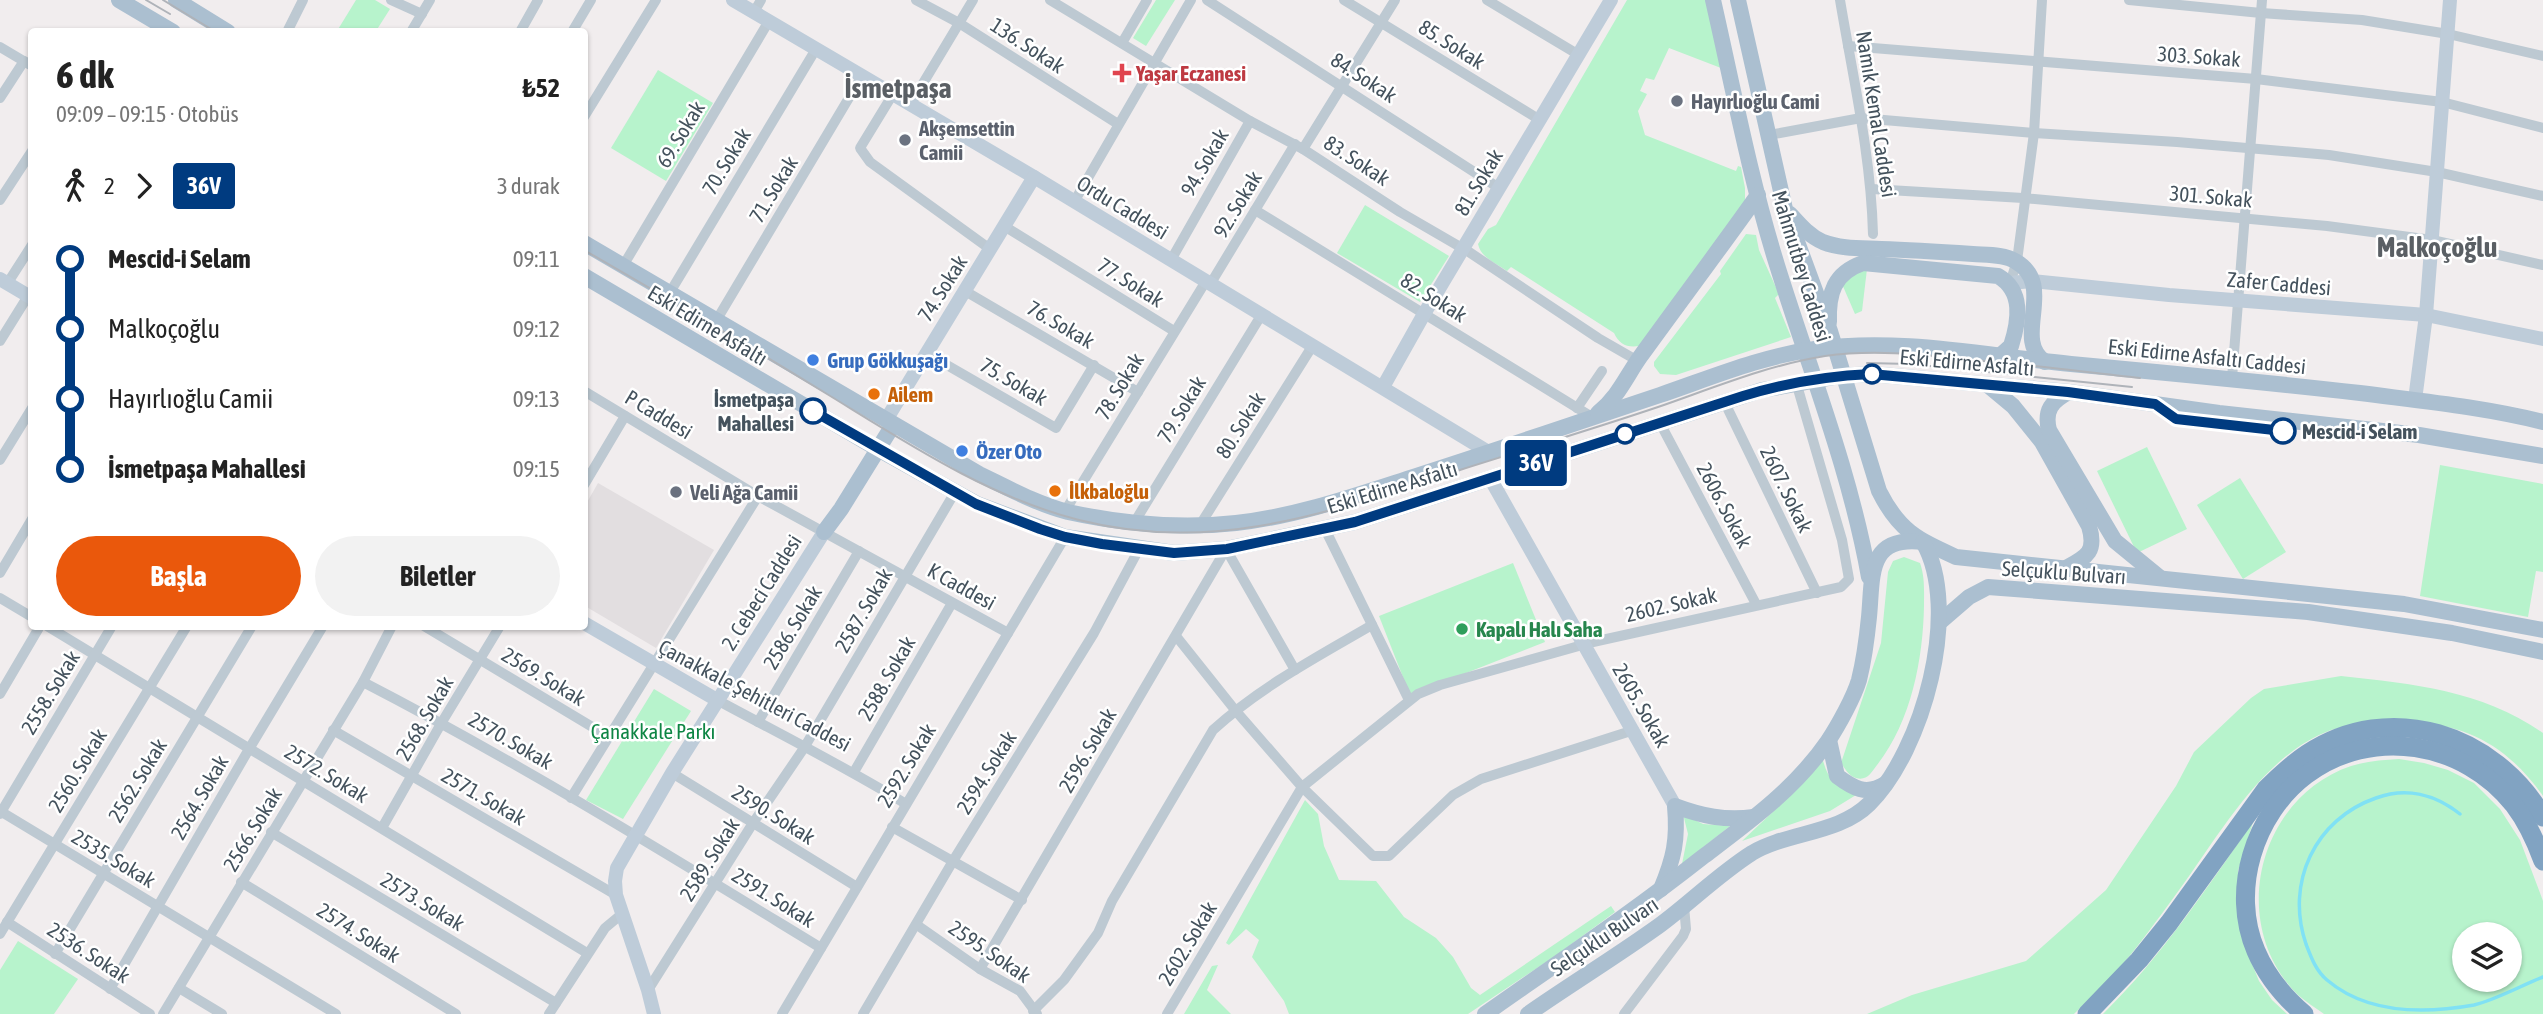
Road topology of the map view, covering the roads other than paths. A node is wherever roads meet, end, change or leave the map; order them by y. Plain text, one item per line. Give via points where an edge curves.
1 (120, 0) edge
2 (303, 0) edge
3 (391, 0) edge
4 (430, 0) edge
5 (538, 0) edge
6 (591, 0) edge
7 (656, 0) edge
8 (733, 0) edge
9 (916, 0) edge
10 (973, 0) edge
11 (1050, 0) edge
12 (1147, 0) edge
13 (1191, 0) edge
14 (1207, 0) edge
15 (1344, 0) edge
16 (1395, 0) edge
17 (1488, 0) edge
18 (1611, 0) edge
19 (1713, 0) edge
20 (1840, 0) edge
21 (2042, 0) edge
22 (2129, 0) edge
23 (2262, 0) edge
24 (2450, 0) edge
25 (1742, 1) edge
26 (184, 2) edge
27 (1070, 5) edge
28 (757, 6) edge
29 (2261, 13) junction
30 (422, 14) junction
31 (769, 22) junction
32 (959, 23) junction
33 (1381, 23) junction
34 (1718, 23) junction
35 (166, 28) edge
36 (222, 28) edge
37 (289, 28) edge
38 (413, 28) edge
39 (522, 28) edge
40 (574, 28) edge
41 (2448, 34) junction
42 (1122, 43) junction
43 (1848, 46) junction
44 (0, 47) edge
45 (816, 49) junction
46 (1579, 55) junction
47 (2543, 56) edge
48 (1154, 63) junction
49 (2038, 63) junction
50 (28, 64) edge
51 (862, 76) junction
52 (2256, 79) junction
53 (1342, 85) junction
54 (893, 94) junction
55 (0, 98) edge
56 (2442, 102) junction
57 (911, 105) junction
58 (588, 110) edge
59 (1861, 118) junction
60 (1540, 120) junction
61 (1250, 121) junction
62 (1118, 124) junction
63 (2543, 128) edge
64 (2034, 133) junction
65 (1769, 135) junction
66 (1299, 146) junction
67 (2250, 148) junction
68 (28, 157) edge
69 (2437, 172) junction
70 (1034, 177) junction
71 (1499, 188) junction
72 (1872, 189) junction
73 (1758, 195) junction
74 (2543, 196) edge
75 (2023, 198) junction
76 (0, 200) edge
77 (1074, 202) junction
78 (1786, 209) junction
79 (1255, 210) junction
80 (2245, 218) junction
81 (1002, 229) junction
82 (1873, 234) dead end
83 (2432, 240) junction
84 (588, 245) edge
85 (990, 249) junction
86 (1463, 250) junction
87 (28, 251) edge
88 (1171, 260) junction
89 (2017, 261) junction
90 (2543, 265) edge
91 (623, 266) junction
92 (588, 278) edge
93 (4, 281) edge
94 (2032, 281) junction
95 (1209, 282) junction
96 (2010, 283) junction
97 (965, 291) junction
98 (669, 294) junction
99 (28, 296) edge
100 (28, 300) edge
101 (2239, 300) junction
102 (1262, 314) junction
103 (1424, 314) junction
104 (2426, 315) junction
105 (716, 321) junction
106 (1174, 331) junction
107 (1830, 331) junction
108 (2543, 339) edge
109 (0, 341) edge
110 (1313, 345) junction
111 (1866, 345) joint
112 (926, 353) junction
113 (2001, 355) junction
114 (1638, 361) junction
115 (2045, 362) junction
116 (1094, 365) junction
117 (1602, 371) dead end
118 (2232, 378) junction
119 (1801, 381) junction
120 (1989, 386) junction
121 (1383, 387) junction
122 (1138, 392) junction
123 (2068, 392) junction
124 (588, 393) edge
125 (2415, 400) junction
126 (1724, 401) junction
127 (1577, 408) junction
128 (28, 414) edge
129 (625, 416) junction
130 (1592, 417) junction
131 (2543, 422) edge
132 (890, 423) junction
133 (1660, 423) junction
134 (874, 447) junction
135 (1490, 453) junction
136 (2543, 456) edge
137 (0, 460) edge
138 (588, 478) edge
139 (1490, 478) junction
140 (955, 492) junction
141 (758, 496) junction
142 (1065, 511) junction
143 (1134, 523) junction
144 (1200, 525) junction
145 (28, 526) edge
146 (1325, 530) junction
147 (824, 532) junction
148 (1065, 537) junction
149 (1923, 542) junction
150 (1139, 549) junction
151 (1227, 549) junction
152 (859, 551) junction
153 (2064, 569) junction
154 (0, 573) edge
155 (904, 577) junction
156 (2159, 577) junction
157 (1870, 583) junction
158 (1817, 593) junction
159 (0, 598) edge
160 (952, 603) junction
161 (1756, 604) junction
162 (28, 615) edge
163 (1940, 622) junction
164 (588, 625) edge
165 (1372, 625) junction
166 (38, 630) edge
167 (54, 630) edge
168 (110, 630) edge
169 (185, 630) edge
170 (250, 630) edge
171 (321, 630) edge
172 (391, 630) edge
173 (431, 630) edge
174 (498, 630) edge
175 (2543, 630) edge
176 (1008, 633) junction
177 (1176, 636) junction
178 (1583, 645) junction
179 (2543, 652) edge
180 (95, 655) junction
181 (480, 660) junction
182 (654, 665) junction
183 (1295, 670) junction
184 (363, 682) junction
185 (149, 688) junction
186 (0, 694) edge
187 (717, 700) junction
188 (1409, 701) junction
189 (1234, 710) junction
190 (197, 717) junction
191 (442, 722) junction
192 (758, 722) junction
193 (334, 730) junction
194 (1634, 730) junction
195 (609, 737) junction
196 (1829, 740) junction
197 (804, 748) junction
198 (249, 749) junction
199 (854, 772) junction
200 (672, 774) junction
201 (412, 777) junction
202 (304, 781) junction
203 (1890, 781) junction
204 (1302, 787) junction
205 (571, 798) junction
206 (906, 804) junction
207 (1675, 806) junction
208 (0, 812) edge
209 (1756, 817) junction
210 (2543, 817) edge
211 (753, 823) junction
212 (892, 827) junction
213 (382, 828) junction
214 (271, 832) junction
215 (636, 836) junction
216 (54, 844) junction
217 (953, 861) junction
218 (2543, 862) edge
219 (103, 873) junction
220 (241, 882) junction
221 (717, 884) junction
222 (857, 887) junction
223 (1661, 890) junction
224 (616, 895) junction
225 (1022, 900) junction
226 (1684, 906) junction
227 (158, 907) junction
228 (623, 913) junction
229 (7, 922) junction
230 (917, 925) junction
231 (0, 934) edge
232 (209, 938) junction
233 (821, 948) junction
234 (587, 953) junction
235 (55, 954) junction
236 (980, 969) junction
237 (179, 988) junction
238 (110, 989) junction
239 (649, 990) junction
240 (556, 1003) junction
241 (1035, 1012) edge
242 (150, 1014) edge
243 (163, 1014) edge
244 (222, 1014) edge
245 (336, 1014) edge
246 (456, 1014) edge
247 (549, 1014) edge
248 (654, 1014) edge
249 (782, 1014) edge
250 (863, 1014) edge
251 (1167, 1014) edge
252 (1485, 1014) edge
253 (1528, 1014) edge
254 (1624, 1014) edge
255 (2087, 1014) edge
256 (2304, 1014) edge

1 - 35 main road
2 - 37 street
3 - 30 street
4 - 30 street
5 - 39 street
6 - 40 street
7 - 58 street
8 - 28 main road, Ordu Caddesi
9 - 32 street, 136. Sokak
10 - 32 street
11 - 27 street, 83. Sokak
12 - 42 street
13 - 48 street
14 - 53 street, 84. Sokak
15 - 33 street, 85. Sokak
16 - 33 street, 92. Sokak
17 - 46 street
18 - 46 main road, 81. Sokak
19 - 34 main road, Mahmutbey Caddesi
20 - 43 street, Namık Kemal Caddesi
21 - 49 street
22 - 29 street
23 - 29 street
24 - 41 main road
25 - 34 main road
25 - 65 main road, Mahmutbey Caddesi
26 - 36 main road
27 - 42 street, 83. Sokak
28 - 31 main road, Ordu Caddesi
29 - 41 street via 2362,19
29 - 52 street
30 - 38 street
31 - 45 main road, Ordu Caddesi
31 - 91 street, 69. Sokak
32 - 57 street
32 - 62 street, 136. Sokak
33 - 53 street, 92. Sokak
33 - 60 street, 85. Sokak
34 - 73 main road, Mahmutbey Caddesi
41 - 47 street
41 - 56 main road
42 - 48 street, 83. Sokak
43 - 49 street, 303. Sokak
43 - 59 street, Namık Kemal Caddesi
44 - 50 street
45 - 51 main road, Ordu Caddesi
45 - 98 street, 70. Sokak
46 - 60 main road, 81. Sokak
48 - 61 street, 83. Sokak
48 - 62 street
49 - 52 street, 303. Sokak
49 - 64 street
50 - 55 street
51 - 54 main road, Ordu Caddesi
51 - 105 street, 71. Sokak
52 - 56 street, 303. Sokak
52 - 67 street
53 - 66 street, 92. Sokak
53 - 71 street, 84. Sokak
54 - 57 main road, Ordu Caddesi
54 - 85 street via 860,148 870,162
56 - 63 street, 303. Sokak
56 - 69 main road
57 - 70 main road, Ordu Caddesi
59 - 64 street
59 - 65 street
59 - 72 street, Namık Kemal Caddesi
60 - 71 main road, 81. Sokak
61 - 66 street, 83. Sokak
61 - 88 street, 94. Sokak
62 - 77 street
64 - 67 street
64 - 75 street
65 - 78 main road, Mahmutbey Caddesi
66 - 79 street, 92. Sokak
66 - 86 street, 83. Sokak
67 - 69 street
67 - 80 street
68 - 76 street
69 - 74 street
69 - 83 main road
70 - 77 main road, Ordu Caddesi
70 - 81 main road, 74. Sokak
71 - 86 main road, 81. Sokak
72 - 75 street, 301. Sokak
72 - 82 street, Namık Kemal Caddesi
73 - 114 main road
73 - 157 main road, Mahmutbey Caddesi via 1834,436
75 - 80 street, 301. Sokak
75 - 89 street
77 - 88 main road, Ordu Caddesi
78 - 89 main road via 1821,241 1844,247 1964,253
78 - 107 main road, Mahmutbey Caddesi
79 - 95 street, 92. Sokak
79 - 103 street, 82. Sokak
80 - 83 street, 301. Sokak
80 - 101 street
81 - 85 main road, 74. Sokak
81 - 106 street, 77. Sokak
83 - 90 street, 301. Sokak
83 - 104 main road
84 - 91 main road, Eski Edirne Asfaltı
85 - 97 main road, 74. Sokak
86 - 103 main road, 81. Sokak
86 - 114 street, 83. Sokak
87 - 93 street
88 - 95 main road, Ordu Caddesi
89 - 94 main road
89 - 96 street
91 - 98 main road, Eski Edirne Asfaltı
92 - 134 main road, Eski Edirne Asfaltı
93 - 99 main road
94 - 96 main road, Zafer Caddesi
94 - 101 main road, Zafer Caddesi
94 - 115 main road via 2036,297 2032,346
95 - 102 main road, Ordu Caddesi
95 - 106 street, 78. Sokak
96 - 107 main road via 1998,276 1863,263 1849,268 1831,293
96 - 113 main road via 2018,305 2011,346
97 - 112 main road, 74. Sokak
97 - 116 street, 76. Sokak
98 - 105 main road, Eski Edirne Asfaltı
100 - 109 street
101 - 104 main road, Zafer Caddesi
101 - 118 street
102 - 110 main road, Ordu Caddesi
102 - 143 street, 79. Sokak
103 - 121 main road, 81. Sokak
103 - 127 street, 82. Sokak
104 - 108 main road, Zafer Caddesi
104 - 125 main road
105 - 132 main road, Eski Edirne Asfaltı
106 - 122 street, 78. Sokak
107 - 149 main road, Mahmutbey Caddesi via 1879,491 1889,512
110 - 121 main road, Ordu Caddesi
110 - 144 street, 80. Sokak
111 - 113 main road, Eski Edirne Asfaltı Caddesi
111 - 130 main road, Eski Edirne Asfaltı via 1798,351
112 - 116 street, 75. Sokak via 1056,428
112 - 132 main road, 74. Sokak
113 - 115 main road, Eski Edirne Asfaltı Caddesi
114 - 130 main road via 1614,399
115 - 118 main road, Eski Edirne Asfaltı Caddesi
116 - 122 street, 76. Sokak
117 - 127 street
118 - 125 main road, Eski Edirne Asfaltı Caddesi
119 - 120 main road, Eski Edirne Asfaltı via 1871,374
119 - 126 main road, Eski Edirne Asfaltı
119 - 158 street, 2602. Sokak via 1849,579 1841,587
120 - 123 main road, Eski Edirne Asfaltı
120 - 153 main road via 2042,442 2089,526 2091,548
121 - 135 main road, Ordu Caddesi
122 - 142 street, 78. Sokak
123 - 136 main road, Eski Edirne Asfaltı via 2388,431
123 - 156 main road via 2050,405 2049,430 2115,541
124 - 129 street, P Caddesi
125 - 131 main road, Eski Edirne Asfaltı Caddesi
126 - 133 main road, Eski Edirne Asfaltı
126 - 158 street, 2607. Sokak
127 - 130 street, 82. Sokak
128 - 137 street
129 - 138 street
129 - 141 street, P Caddesi
130 - 135 main road, Eski Edirne Asfaltı
132 - 134 main road
132 - 142 main road, Eski Edirne Asfaltı via 979,474
133 - 139 main road, Eski Edirne Asfaltı
133 - 161 street, 2606. Sokak
134 - 140 main road, Eski Edirne Asfaltı
134 - 147 main road
135 - 144 main road, Eski Edirne Asfaltı via 1307,510
139 - 146 main road, Eski Edirne Asfaltı
139 - 178 main road, 2605. Sokak
140 - 148 main road, Eski Edirne Asfaltı
140 - 155 street, 2587. Sokak
141 - 147 street, P Caddesi
141 - 182 street
142 - 143 main road, Eski Edirne Asfaltı
143 - 144 main road, Eski Edirne Asfaltı
145 - 154 street
146 - 151 main road, Eski Edirne Asfaltı
146 - 165 street
147 - 152 street, K Caddesi
147 - 187 main road, 2. Cebeci Caddesi
148 - 150 main road, Eski Edirne Asfaltı
148 - 176 street, 2592. Sokak
149 - 153 main road, Selçuklu Bulvarı via 1956,558
149 - 157 main road via 1909,540 1887,549 1876,561
149 - 163 main road via 1936,573
150 - 151 main road, Eski Edirne Asfaltı via 1174,553
150 - 217 street, 2594. Sokak via 1094,633
151 - 177 street, 2596. Sokak
151 - 183 street
152 - 155 street, K Caddesi
152 - 192 street, 2586. Sokak
153 - 156 main road, Selçuklu Bulvarı
155 - 160 street, K Caddesi
155 - 197 street, 2587. Sokak
156 - 175 main road, Selçuklu Bulvarı via 2404,604
157 - 196 main road, Selçuklu Bulvarı via 1858,682
158 - 161 street, 2602. Sokak
159 - 162 street
160 - 176 street, K Caddesi
160 - 199 street, 2588. Sokak
161 - 178 street, 2602. Sokak
163 - 179 main road, Selçuklu Bulvarı via 1988,587 2308,612
163 - 203 main road, Selçuklu Bulvarı via 1922,714
164 - 182 main road, Çanakkale Şehitleri Caddesi
165 - 183 street
165 - 188 street
166 - 186 street
167 - 180 street, 2572. Sokak
168 - 180 street, 2558. Sokak
169 - 185 street, 2560. Sokak
170 - 190 street, 2562. Sokak
171 - 198 street, 2564. Sokak
172 - 184 street, 2566. Sokak
173 - 181 street, 2569. Sokak
174 - 181 street, 2568. Sokak
176 - 206 street, 2592. Sokak
177 - 189 street
177 - 225 street, 2596. Sokak
178 - 188 street, 2602. Sokak via 1440,685
178 - 194 main road, 2605. Sokak
180 - 185 street, 2572. Sokak
180 - 208 street, 2558. Sokak
181 - 191 street, 2568. Sokak
181 - 195 street, 2569. Sokak
182 - 187 main road, Çanakkale Şehitleri Caddesi
182 - 195 street
183 - 189 street
184 - 191 street, 2570. Sokak
184 - 193 street, 2566. Sokak
185 - 190 street, 2572. Sokak
185 - 216 street, 2560. Sokak
187 - 192 street, Çanakkale Şehitleri Caddesi
187 - 200 main road, 2. Cebeci Caddesi
188 - 204 street, 2602. Sokak
189 - 204 street
189 - 241 street via 1213,730 1085,952
190 - 198 street, 2572. Sokak
190 - 219 street, 2562. Sokak
191 - 201 street, 2568. Sokak
191 - 205 street, 2570. Sokak
192 - 197 street, Çanakkale Şehitleri Caddesi
193 - 201 street, 2571. Sokak
193 - 202 street, 2566. Sokak
194 - 204 street via 1481,779 1453,795 1389,856 1373,856
194 - 207 main road, 2605. Sokak
195 - 205 street
196 - 203 main road via 1837,776 1851,786 1866,792
196 - 209 main road, Selçuklu Bulvarı via 1800,777
197 - 199 street, Çanakkale Şehitleri Caddesi
197 - 211 street, 2589. Sokak
198 - 202 street, 2572. Sokak
198 - 227 street, 2564. Sokak
199 - 206 street, Çanakkale Şehitleri Caddesi
200 - 211 street, 2590. Sokak
200 - 215 main road, 2. Cebeci Caddesi
201 - 213 street, 2568. Sokak
201 - 224 street, 2571. Sokak
202 - 213 street, 2572. Sokak
202 - 214 street, 2566. Sokak
203 - 226 main road, Selçuklu Bulvarı via 1867,806 1840,821 1755,852
204 - 251 street, 2602. Sokak
205 - 215 street, 2570. Sokak
206 - 212 street, 2592. Sokak
207 - 209 main road via 1703,817
207 - 223 main road via 1675,852
208 - 216 street, 2535. Sokak
209 - 223 main road, Selçuklu Bulvarı
210 - 255 highway via 2510,774 2469,744 2425,730 2398,728 2373,729 2334,740 2308,753 2266,789 2169,923
211 - 221 street, 2589. Sokak
211 - 222 street, 2590. Sokak
212 - 217 street
212 - 222 street, 2592. Sokak
213 - 234 street, 2572. Sokak
214 - 220 street, 2566. Sokak
214 - 240 street, 2573. Sokak
215 - 221 street, 2591. Sokak
215 - 224 main road, 2. Cebeci Caddesi via 617,868
216 - 219 street, 2535. Sokak
216 - 229 street, 2560. Sokak
217 - 225 street
217 - 230 street, 2594. Sokak
218 - 256 highway via 2513,804 2484,776 2450,756 2412,746 2368,748 2347,753 2306,775 2261,829 2249,864 2245,897 2248,927 2265,970
219 - 227 street, 2535. Sokak
219 - 235 street, 2562. Sokak
220 - 232 street, 2566. Sokak
220 - 246 street, 2574. Sokak
221 - 233 street, 2591. Sokak
221 - 239 street, 2589. Sokak
222 - 233 street, 2592. Sokak
223 - 252 main road, Selçuklu Bulvarı
224 - 228 main road, 2. Cebeci Caddesi
225 - 236 street, 2596. Sokak
226 - 253 main road, Selçuklu Bulvarı
226 - 254 street via 1683,936
227 - 232 street, 2535. Sokak
227 - 238 street, 2564. Sokak
228 - 234 street
228 - 239 main road, 2. Cebeci Caddesi
229 - 231 street, 2560. Sokak
229 - 235 street, 2536. Sokak
230 - 236 street, 2595. Sokak
230 - 250 street, 2594. Sokak
232 - 237 street, 2566. Sokak
232 - 245 street, 2535. Sokak
233 - 249 street, 2592. Sokak
234 - 240 street
235 - 238 street, 2536. Sokak
236 - 241 street, 2595. Sokak via 1020,990
237 - 243 street, 2566. Sokak
237 - 244 street
238 - 242 street, 2536. Sokak
239 - 248 main road, 2. Cebeci Caddesi
240 - 247 street

